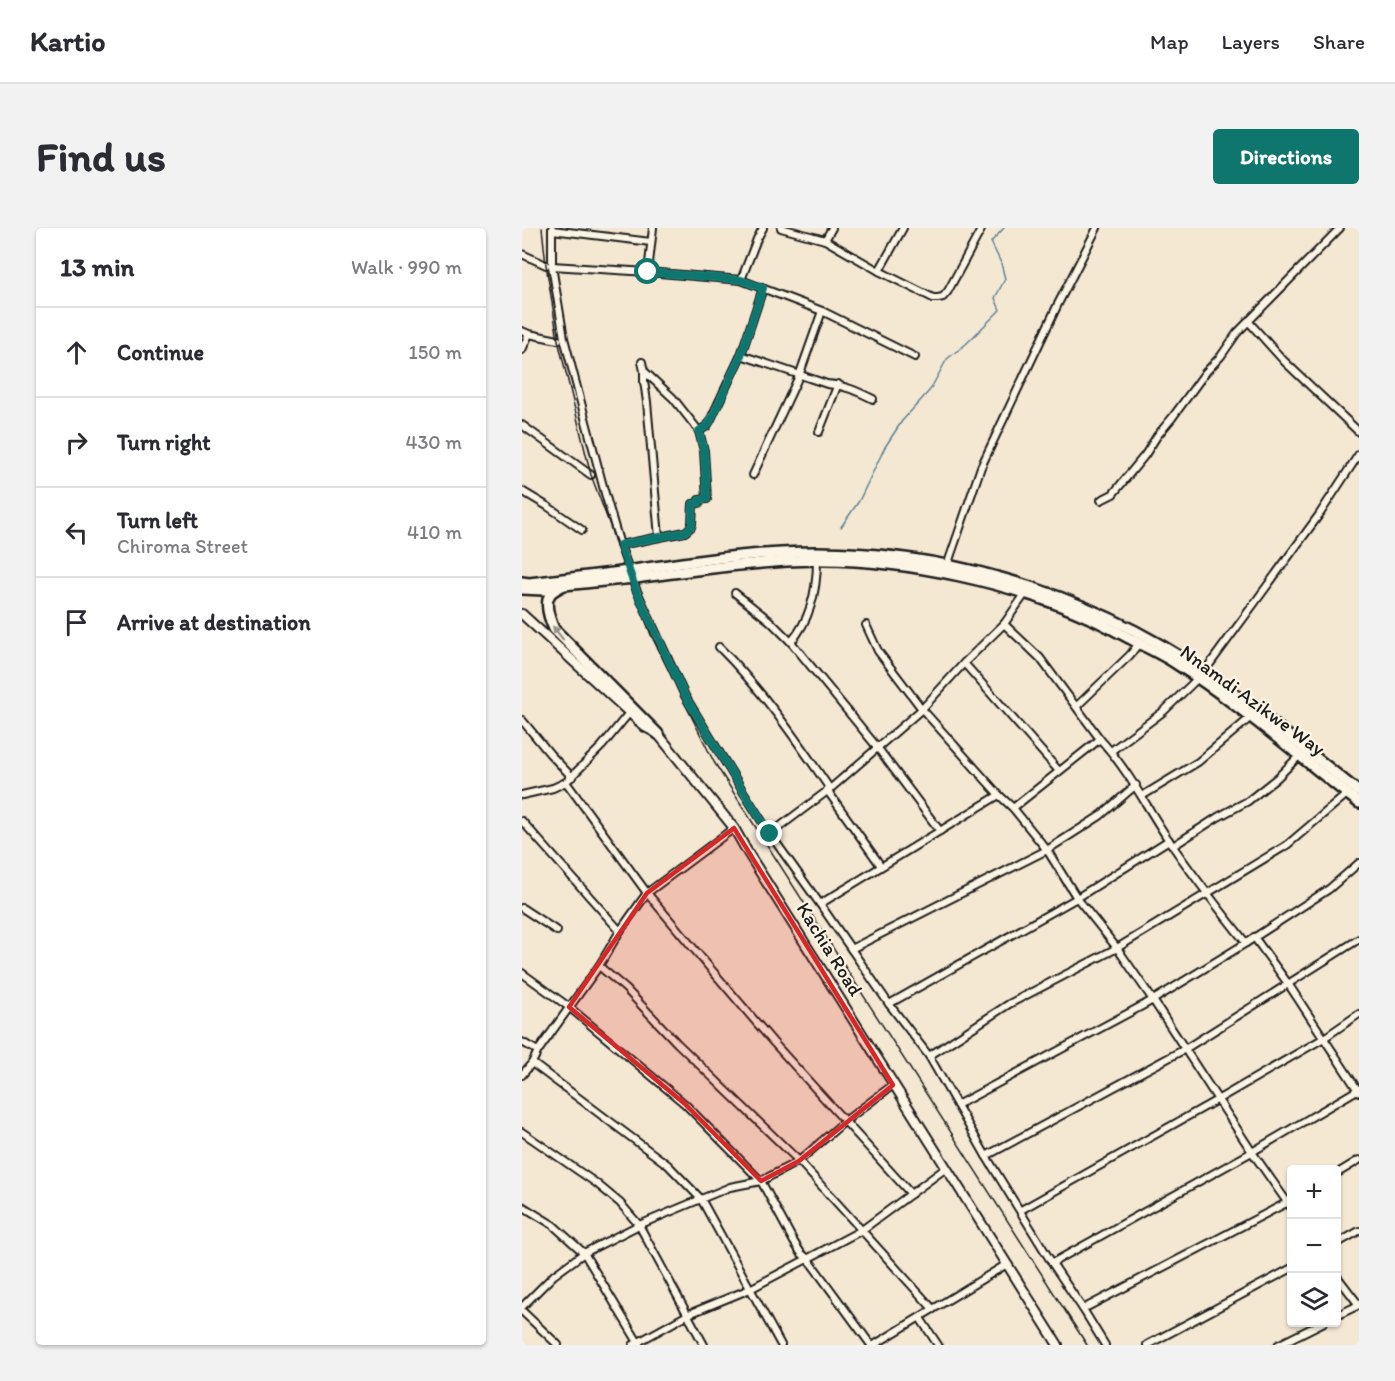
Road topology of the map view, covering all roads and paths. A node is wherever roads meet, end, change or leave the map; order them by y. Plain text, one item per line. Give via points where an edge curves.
1 (654, 228) edge
2 (763, 228) edge
3 (781, 228) edge
4 (832, 228) edge
5 (903, 228) edge
6 (982, 228) edge
7 (1097, 228) edge
8 (1340, 228) edge
9 (552, 229) edge
10 (825, 240) junction
11 (651, 242) junction
12 (522, 254) edge
13 (549, 265) junction
14 (879, 271) junction
15 (648, 272) junction
16 (741, 280) junction
17 (763, 288) junction
18 (822, 311) junction
19 (1248, 321) junction
20 (525, 333) edge
21 (558, 340) dead end
22 (522, 350) edge
23 (741, 355) junction
24 (915, 357) dead end
25 (642, 362) dead end
26 (644, 371) junction
27 (799, 375) junction
28 (838, 384) junction
29 (873, 399) dead end
30 (522, 425) edge
31 (699, 431) junction
32 (819, 432) dead end
33 (1359, 432) edge
34 (1359, 454) edge
35 (753, 475) dead end
36 (591, 476) dead end
37 (522, 491) edge
38 (1101, 500) dead end
39 (582, 530) dead end
40 (659, 537) junction
41 (620, 545) junction
42 (817, 560) junction
43 (947, 566) junction
44 (634, 574) junction
45 (623, 575) junction
46 (522, 582) edge
47 (564, 585) junction
48 (522, 589) edge
49 (735, 592) dead end
50 (1025, 594) junction
51 (522, 614) edge
52 (1004, 624) junction
53 (866, 625) dead end
54 (791, 642) junction
55 (1139, 643) junction
56 (719, 647) dead end
57 (964, 663) junction
58 (1201, 675) junction
59 (1077, 706) junction
60 (922, 709) junction
61 (629, 713) junction
62 (1251, 717) junction
63 (522, 720) edge
64 (658, 734) junction
65 (1100, 739) junction
66 (877, 747) junction
67 (1111, 751) junction
68 (1300, 755) junction
69 (1059, 771) junction
70 (572, 777) junction
71 (566, 782) junction
72 (1136, 785) junction
73 (828, 790) junction
74 (1359, 792) edge
75 (1347, 794) junction
76 (522, 795) edge
77 (999, 795) junction
78 (1142, 796) junction
79 (1359, 803) edge
80 (1013, 808) junction
81 (522, 820) edge
82 (734, 828) junction
83 (940, 831) junction
84 (770, 834) junction
85 (1168, 840) junction
86 (1173, 846) junction
87 (1047, 850) junction
88 (1359, 863) edge
89 (881, 866) junction
90 (647, 893) junction
91 (1207, 895) junction
92 (1077, 898) junction
93 (820, 904) junction
94 (522, 908) edge
95 (557, 931) dead end
96 (620, 931) junction
97 (1254, 937) junction
98 (1359, 939) edge
99 (1246, 943) junction
100 (1118, 948) junction
101 (851, 950) junction
102 (599, 966) junction
103 (522, 973) edge
104 (1288, 985) junction
105 (1153, 1000) junction
106 (889, 1005) junction
107 (569, 1007) junction
108 (1359, 1014) edge
109 (1324, 1038) junction
110 (522, 1042) edge
111 (1185, 1049) junction
112 (538, 1051) junction
113 (929, 1056) junction
114 (532, 1063) junction
115 (522, 1075) edge
116 (893, 1084) junction
117 (1358, 1090) edge
118 (1217, 1100) junction
119 (957, 1104) junction
120 (845, 1121) junction
121 (522, 1132) edge
122 (1252, 1152) junction
123 (986, 1156) junction
124 (1359, 1160) edge
125 (799, 1161) junction
126 (946, 1168) junction
127 (1341, 1171) edge
128 (761, 1181) junction
129 (911, 1194) junction
130 (700, 1199) junction
131 (1287, 1199) edge
132 (1287, 1203) edge
133 (522, 1206) edge
134 (1020, 1210) junction
135 (639, 1225) junction
136 (862, 1230) junction
137 (1359, 1231) edge
138 (1341, 1241) edge
139 (584, 1253) junction
140 (808, 1259) junction
141 (1052, 1263) junction
142 (1007, 1264) junction
143 (1287, 1271) edge
144 (1341, 1282) edge
145 (750, 1289) junction
146 (1359, 1305) edge
147 (522, 1309) edge
148 (933, 1309) junction
149 (1083, 1310) junction
150 (689, 1314) junction
151 (1341, 1314) edge
152 (920, 1318) junction
153 (1316, 1327) edge
154 (636, 1344) edge
155 (558, 1345) edge
156 (704, 1345) edge
157 (781, 1345) edge
158 (872, 1345) edge
159 (938, 1345) edge
160 (1058, 1345) edge
161 (1105, 1345) edge
162 (1147, 1345) edge
163 (1278, 1345) edge

1 - 11 street
2 - 16 street
3 - 10 street
4 - 10 street
5 - 14 street
6 - 14 street via 943,297 933,298
7 - 43 street via 981,467
8 - 19 street
9 - 11 street
9 - 13 street
10 - 14 street
11 - 15 street
12 - 13 street
13 - 15 street
13 - 41 street via 564,338
15 - 16 street
16 - 17 street
17 - 18 street
17 - 23 street
18 - 24 street
18 - 27 street
19 - 33 street
19 - 38 street via 1113,494
20 - 21 street
20 - 22 street
23 - 27 street
23 - 31 street via 710,422
25 - 26 street
26 - 31 street via 673,398
26 - 40 street
27 - 28 street
27 - 35 street
28 - 29 street
28 - 32 street
30 - 36 street
31 - 40 street via 707,499 693,504 689,529
34 - 58 street
37 - 39 street
40 - 41 street
41 - 84 street via 636,590 685,696
42 - 44 highway, Nnamdi Azikwe Way
42 - 50 highway, Nnamdi Azikwe Way via 911,567
42 - 54 street via 807,618
43 - 44 highway, Nnamdi Azikwe Way via 890,556 802,552 744,555
43 - 58 highway, Nnamdi Azikwe Way via 1009,580 1076,604 1145,636
44 - 45 highway, Nnamdi Azikwe Way, bridge
45 - 46 highway
45 - 47 highway, Nnamdi Azikwe Way
47 - 48 highway, Nnamdi Azikwe Way
64 -> 47 highway via 554,629 548,612 549,598
49 - 54 street
50 - 52 street
50 - 55 highway, Nnamdi Azikwe Way via 1094,620
51 - 61 main road, Kachia Road
52 - 57 street
52 - 59 street via 1040,658
53 - 60 street via 878,651
54 - 66 street
55 - 58 highway, Nnamdi Azikwe Way
55 - 59 street
56 - 73 street via 786,726
57 - 60 street
57 - 69 street
58 - 62 highway, Nnamdi Azikwe Way
58 - 67 street via 1164,711
58 - 74 highway, Nnamdi Azikwe Way
59 - 65 street
60 - 66 street
60 - 77 street
61 - 64 main road, Kachia Road
61 - 70 street
62 - 68 highway, Nnamdi Azikwe Way
62 - 78 street via 1198,762
63 - 70 street
64 - 82 main road, Kachia Road
65 - 67 street
65 - 69 street
66 - 73 street
66 - 83 street
67 - 72 street
68 - 75 highway, Nnamdi Azikwe Way
68 - 86 street via 1248,801
69 - 80 street
70 - 71 street
71 - 76 street
71 - 90 street
72 - 78 street
72 - 87 street via 1100,816
73 - 84 street
73 - 89 street
75 - 79 highway, Nnamdi Azikwe Way
75 - 91 street via 1287,845
77 - 80 street
77 - 83 street
78 - 85 street
80 - 87 street
81 - 96 street
82 - 90 street
82 - 116 main road, Kachia Road
83 - 89 street
84 - 93 street
85 - 86 street
85 - 92 street
86 - 91 street
87 - 92 street
87 - 101 street
88 - 97 street via 1329,889
89 - 93 street
90 - 96 street
90 - 120 street
91 - 99 street
91 - 100 street
92 - 100 street
92 - 106 street
93 - 101 street
94 - 95 street
96 - 102 street
97 - 99 street
97 - 104 street
98 - 104 street
99 - 105 street
100 - 105 street
100 - 113 street via 1009,1004
101 - 106 street
102 - 107 street
102 - 125 street
103 - 107 street
104 - 109 street
104 - 111 street
105 - 111 street
105 - 119 street
106 - 113 street
107 - 112 street
107 - 128 street via 685,1104
108 - 109 street
109 - 117 street
109 - 118 street
110 - 112 street
111 - 118 street
111 - 123 street
112 - 114 street
113 - 119 street
114 - 115 street
114 - 130 street via 669,1165
116 - 120 street
116 - 126 main road, Kachia Road
117 - 122 street
118 - 122 street
118 - 134 street
119 - 123 street
120 - 125 street
120 - 129 street
121 - 135 street via 596,1183
122 - 131 street
122 - 141 street
123 - 134 street
124 - 127 street
125 - 128 street
125 - 136 street
126 - 129 street
126 - 142 main road, Kachia Road
128 - 130 street via 730,1187
128 - 140 street via 794,1242
129 - 136 street
130 - 135 street
130 - 145 street
132 - 149 street
133 - 139 street via 553,1225
134 - 141 street
135 - 139 street
135 - 150 street
136 - 140 street
136 - 148 street
137 - 138 street
139 - 147 street via 554,1275
139 - 154 street
140 - 145 street
140 - 158 street
141 - 149 street
142 - 148 street
142 - 160 main road, Kachia Road
143 - 162 street
144 - 146 street
145 - 150 street
145 - 157 street
146 - 151 street
147 - 155 street
148 - 152 street
149 - 161 street
150 - 154 street
150 - 156 street
152 - 158 street
152 - 159 street
153 - 163 street

